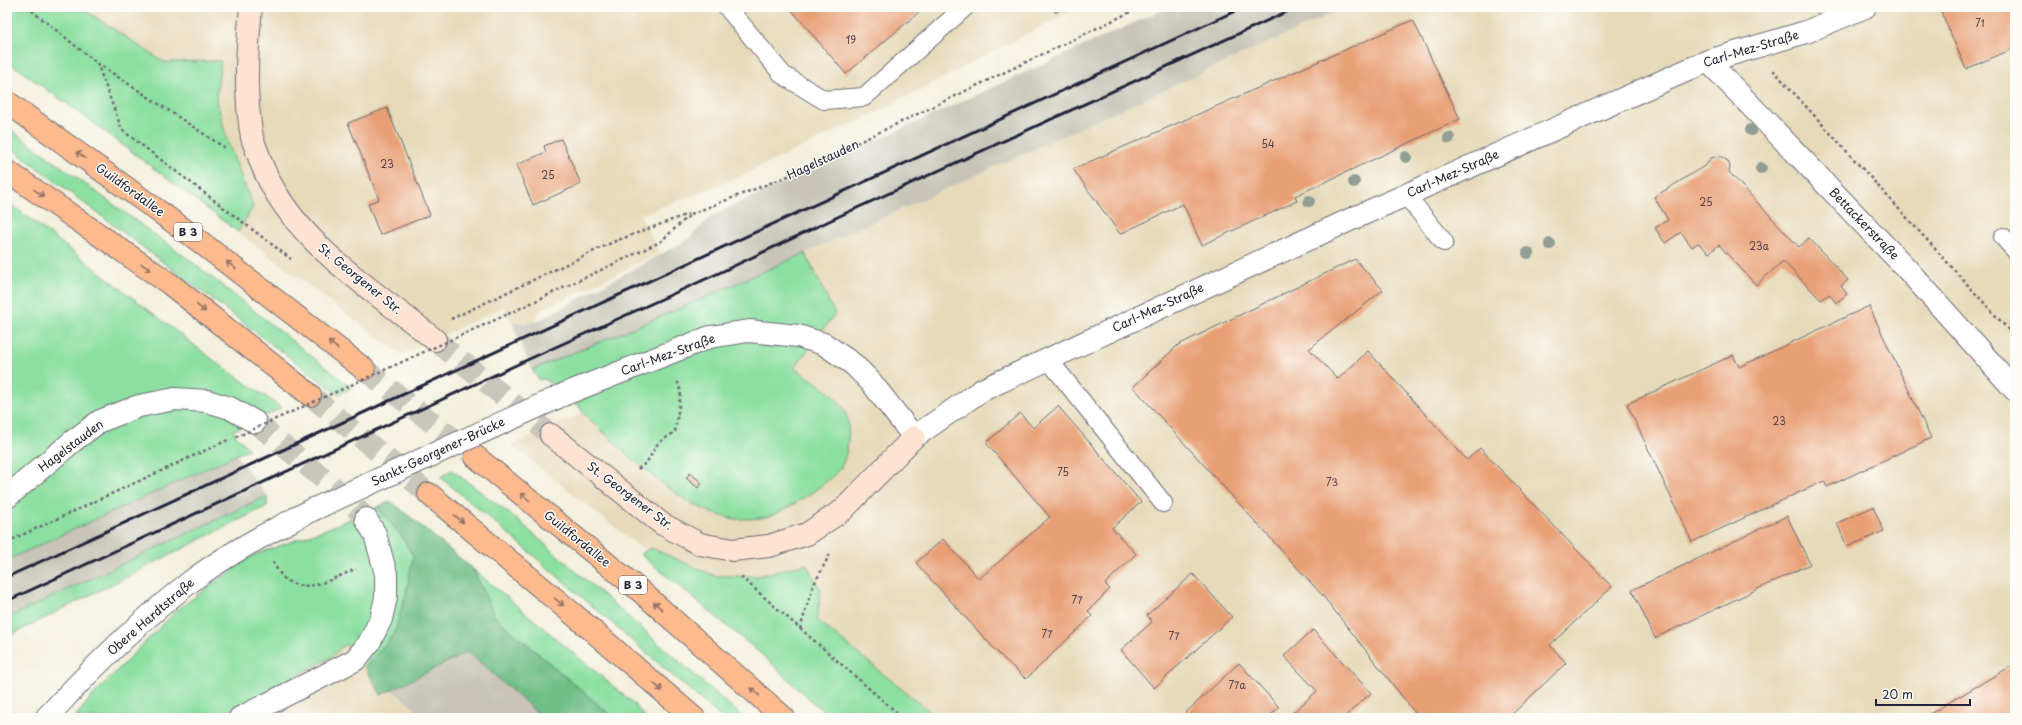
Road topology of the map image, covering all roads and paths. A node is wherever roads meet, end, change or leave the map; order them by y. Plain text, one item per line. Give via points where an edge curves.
1 (27, 7) edge
2 (250, 7) edge
3 (727, 7) edge
4 (965, 7) edge
5 (1141, 7) edge
6 (1865, 7) edge
7 (1753, 48) junction
8 (1708, 61) junction
9 (97, 63) junction
10 (7, 102) edge
11 (228, 150) dead end
12 (7, 170) edge
13 (184, 176) dead end
14 (1406, 195) junction
15 (691, 214) junction
16 (1444, 242) dead end
17 (430, 335) joint
18 (2015, 337) edge
19 (1048, 359) junction
20 (364, 369) tunnel mouth
21 (2015, 390) edge
22 (565, 394) joint
23 (310, 395) tunnel mouth
24 (680, 405) dead end
25 (255, 422) tunnel mouth
26 (552, 435) tunnel mouth
27 (914, 437) junction
28 (476, 457) tunnel mouth
29 (647, 462) dead end
30 (429, 494) tunnel mouth
31 (7, 497) edge
32 (1163, 503) dead end
33 (312, 510) joint
34 (843, 510) junction
35 (366, 519) tunnel mouth
36 (7, 542) edge
37 (276, 567) dead end
38 (361, 567) dead end
39 (736, 573) dead end
40 (800, 629) junction
41 (46, 718) edge
42 (240, 718) edge
43 (694, 718) edge
44 (784, 718) edge
45 (903, 718) edge

1 - 9 path
2 - 17 street, St. Georgener Str. via 246,64 248,98 252,138 266,174 288,212 318,247
3 - 4 lane via 783,75 824,100 864,97
5 - 15 path, Hagelstauden via 788,176
6 - 7 street, Carl-Mez-Straße via 1806,32
7 - 8 street, Carl-Mez-Straße
7 - 18 path
8 - 14 street, Carl-Mez-Straße
8 - 21 street, Bettackerstraße via 1906,268
9 - 11 path
9 - 13 path via 122,130
20 -> 10 highway, Guildfordallee / B 3 via 190,234
12 -> 23 highway via 170,284
14 - 16 lane
14 - 19 street, Carl-Mez-Straße
15 - 17 path via 613,242
15 - 36 path, Hagelstauden, bridge via 660,242
19 - 27 street, Carl-Mez-Straße via 982,390
19 - 32 lane
22 - 27 street, Carl-Mez-Straße via 710,337 749,331 798,336 824,344 853,364 871,382
22 - 33 street, Sankt-Georgener-Brücke, bridge
24 - 29 path via 676,432 658,443
25 - 31 street, Hagelstauden via 230,408 208,401 175,399 139,406 100,421
26 - 34 street, St. Georgener Str. via 662,524 700,544 733,550 769,546 807,534
27 - 34 street, St. Georgener Str.
44 -> 28 highway, Guildfordallee / B 3 via 638,589
30 -> 43 highway
33 - 41 street, Obere Hardtstraße via 256,539 195,579 150,614 90,671
34 - 40 path via 836,542 813,586
35 - 42 street via 375,534 386,574 386,596 381,619 369,643 354,660
37 - 38 path via 285,579 300,586 315,585
39 - 40 path
40 - 45 path

